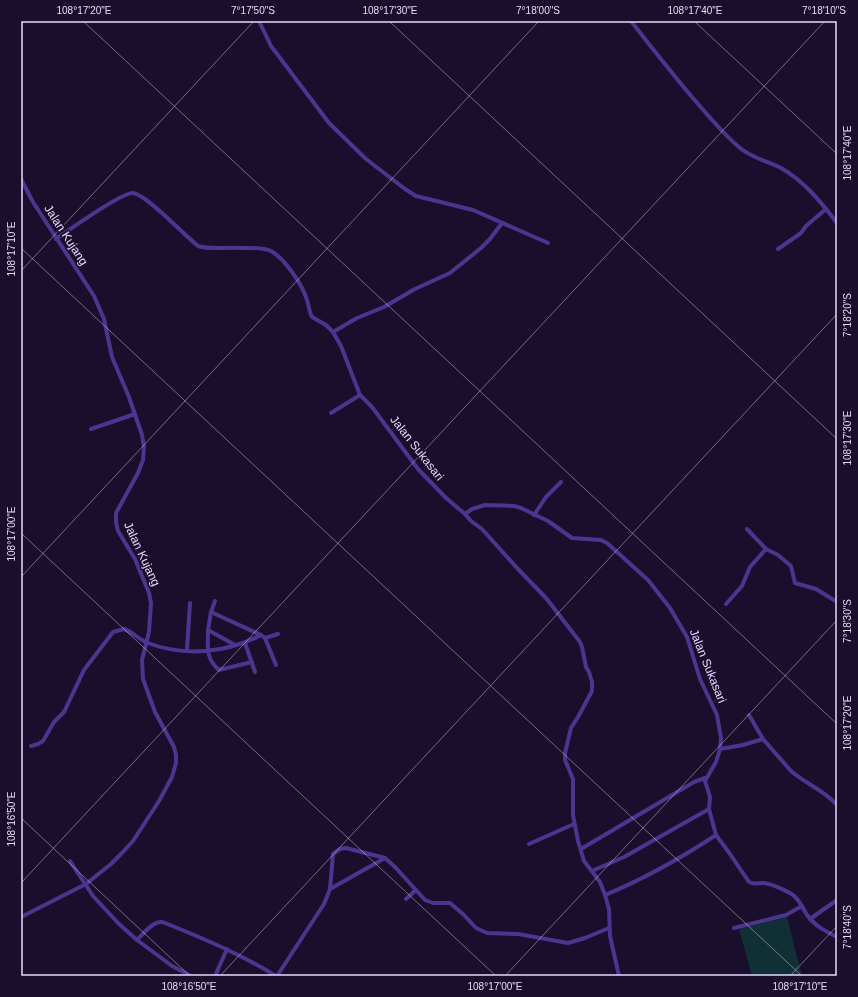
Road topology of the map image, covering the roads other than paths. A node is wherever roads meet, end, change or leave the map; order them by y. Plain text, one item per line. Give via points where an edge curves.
1 (259, 21) edge
2 (631, 21) edge
3 (21, 179) edge
4 (826, 209) junction
5 (502, 223) junction
6 (837, 223) edge
7 (56, 238) junction
8 (548, 243) dead end
9 (778, 249) dead end
10 (333, 332) junction
11 (360, 395) junction
12 (331, 413) dead end
13 (135, 414) junction
14 (91, 429) dead end
15 (561, 482) dead end
16 (465, 514) junction
17 (534, 515) junction
18 (746, 529) dead end
19 (766, 549) junction
20 (215, 601) dead end
21 (837, 602) edge
22 (190, 603) dead end
23 (726, 604) dead end
24 (211, 612) junction
25 (208, 630) junction
26 (278, 634) dead end
27 (263, 636) junction
28 (146, 643) junction
29 (245, 643) junction
30 (235, 645) junction
31 (187, 650) junction
32 (207, 652) junction
33 (252, 662) junction
34 (276, 665) dead end
35 (255, 672) dead end
36 (749, 715) dead end
37 (763, 739) junction
38 (31, 746) dead end
39 (720, 749) junction
40 (705, 778) junction
41 (837, 805) edge
42 (710, 809) junction
43 (574, 824) junction
44 (716, 835) junction
45 (529, 844) dead end
46 (581, 849) junction
47 (385, 858) junction
48 (70, 861) dead end
49 (592, 871) junction
50 (86, 884) junction
51 (330, 889) junction
52 (416, 890) junction
53 (605, 895) junction
54 (406, 899) dead end
55 (837, 900) edge
56 (802, 906) junction
57 (21, 917) edge
58 (810, 919) junction
59 (609, 928) junction
60 (734, 928) dead end
61 (837, 937) edge
62 (137, 940) junction
63 (227, 949) junction
64 (191, 976) edge
65 (215, 976) edge
66 (276, 976) edge
67 (619, 976) edge

1 - 5 street via 271,46 329,122 366,159 416,196 468,208
2 - 4 street via 704,112 740,148 790,174 809,189
3 - 7 street, Jalan Kujang
4 - 6 street
4 - 9 street via 801,233
5 - 8 street
5 - 10 street via 481,248 450,273 415,288 384,307 357,318
7 - 10 street, Jalan Sukasari via 106,205 133,193 146,200 198,246 271,252 282,260 295,276 307,299 312,317
7 - 13 street, Jalan Kujang via 91,291 100,310 112,357
10 - 11 street, Jalan Sukasari
11 - 12 street
11 - 16 street, Jalan Sukasari via 372,407 418,469
13 - 14 street
13 - 28 street, Jalan Kujang via 144,447 143,460 116,513 116,522 118,531 135,559 152,603
15 - 17 street via 546,497
16 - 17 street, Jalan Sukasari via 478,506 496,504 514,506
16 - 43 street via 546,598 582,647 592,691 571,728 565,753 574,786
17 - 39 street, Jalan Sukasari via 548,521 572,538 601,540 607,543 660,594 688,637 700,679 717,715
18 - 19 street
19 - 21 street via 791,566 795,583 816,589
19 - 23 street via 750,567 742,586
20 - 24 street
22 - 31 street
24 - 25 street
24 - 27 street
25 - 30 street
25 - 32 street
26 - 27 street
27 - 29 street
27 - 34 street
28 - 31 street via 163,648
28 - 38 street via 124,628 113,632 84,670 64,712 54,722 43,741
28 - 50 street, Jalan Kujang via 142,660 143,679 155,712 174,747 176,763 167,788 133,841 111,864
29 - 30 street
29 - 33 street
30 - 32 street
31 - 32 street
32 - 33 street via 219,670
33 - 35 street
36 - 37 street
37 - 39 street
37 - 41 street via 796,775 827,795
39 - 40 street, Jalan Sukasari via 716,762
40 - 42 street
40 - 46 street
42 - 44 street
42 - 49 street via 624,857
43 - 45 street
43 - 46 street
44 - 53 street via 684,856
44 - 56 street via 749,882 778,887 790,893
46 - 49 street via 584,861
47 - 51 street
47 - 51 street via 346,848 336,851 332,859
47 - 52 street
48 - 50 street
49 - 53 street
50 - 57 street, Jalan Kujang
50 - 62 street via 105,910
51 - 66 street via 324,904
52 - 54 street
52 - 59 street via 429,902 450,903 476,928 487,933 518,934 568,943
53 - 59 street
55 - 58 street
56 - 58 street
56 - 60 street via 786,915
58 - 61 street via 822,930
59 - 67 street
62 - 63 street via 161,922
62 - 64 street via 172,966
63 - 65 street
63 - 66 street

